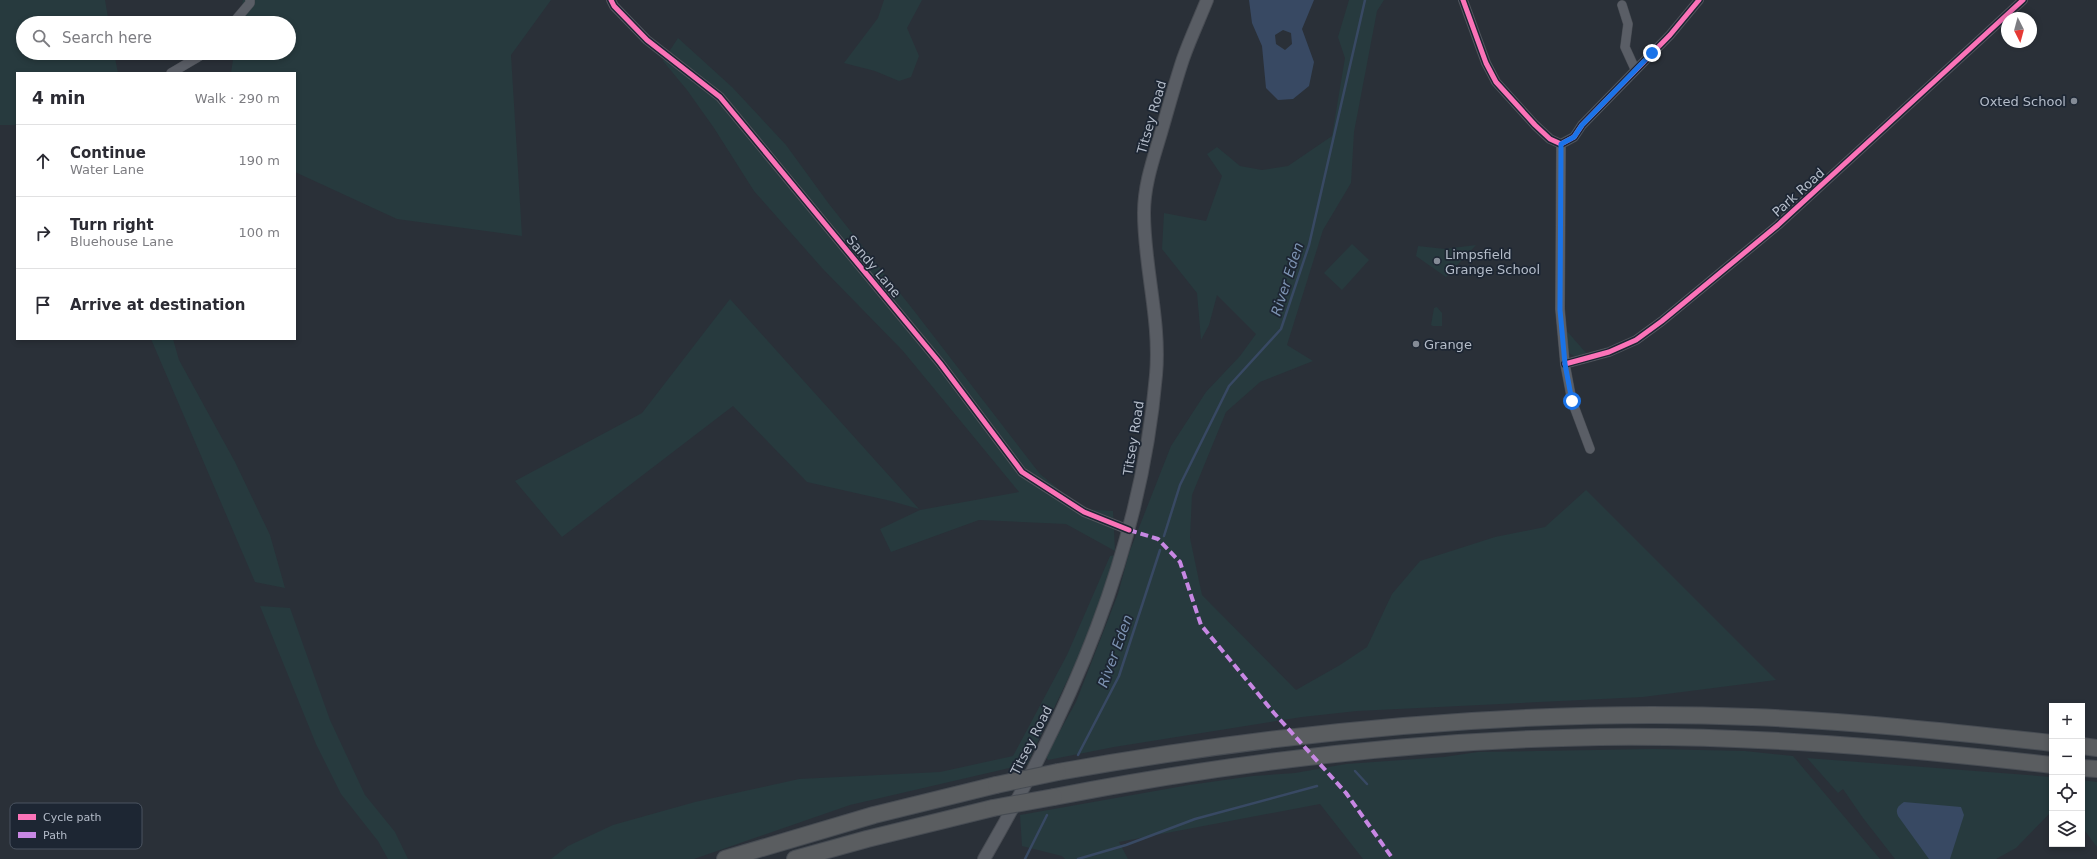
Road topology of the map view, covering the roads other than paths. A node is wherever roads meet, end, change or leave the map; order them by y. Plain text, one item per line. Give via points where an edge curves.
1 (250, 0) edge
2 (611, 0) edge
3 (1206, 0) edge
4 (1463, 0) edge
5 (1699, 0) edge
6 (2023, 0) edge
7 (1622, 5) dead end
8 (239, 16) edge
9 (193, 60) edge
10 (1635, 70) junction
11 (173, 72) edge
12 (1561, 144) junction
13 (1565, 364) junction
14 (1590, 449) dead end
15 (1129, 530) junction
16 (2049, 743) edge
17 (2085, 746) edge
18 (2097, 748) edge
19 (2049, 765) edge
20 (2085, 768) edge
21 (2097, 769) edge
22 (725, 859) edge
23 (795, 859) edge
24 (984, 859) edge

1 - 8 street
2 - 15 street, Sandy Lane via 646,40 720,97 940,363 1022,472 1084,512
3 - 15 main road, Titsey Road via 1183,58 1145,186 1146,259 1156,338 1156,373 1151,420
4 - 12 street via 1486,63 1496,82 1535,125 1550,139
5 - 10 street via 1670,35
6 - 13 street, Park Road via 1778,225 1662,321 1636,340 1609,352
7 - 10 street via 1628,24 1625,47
9 - 11 street
10 - 12 street via 1582,125 1574,137
12 - 13 street via 1560,310
13 - 14 street via 1572,401
15 - 24 main road, Titsey Road via 1106,606 1071,692 1039,758
16 - 22 highway, bridge via 1932,730 1750,717 1580,717 1392,726 1237,743 1058,772 848,822
17 - 18 highway
19 - 23 highway, bridge via 1915,750 1764,740 1558,738 1366,751 1196,771 1054,796 993,808
20 - 21 highway

